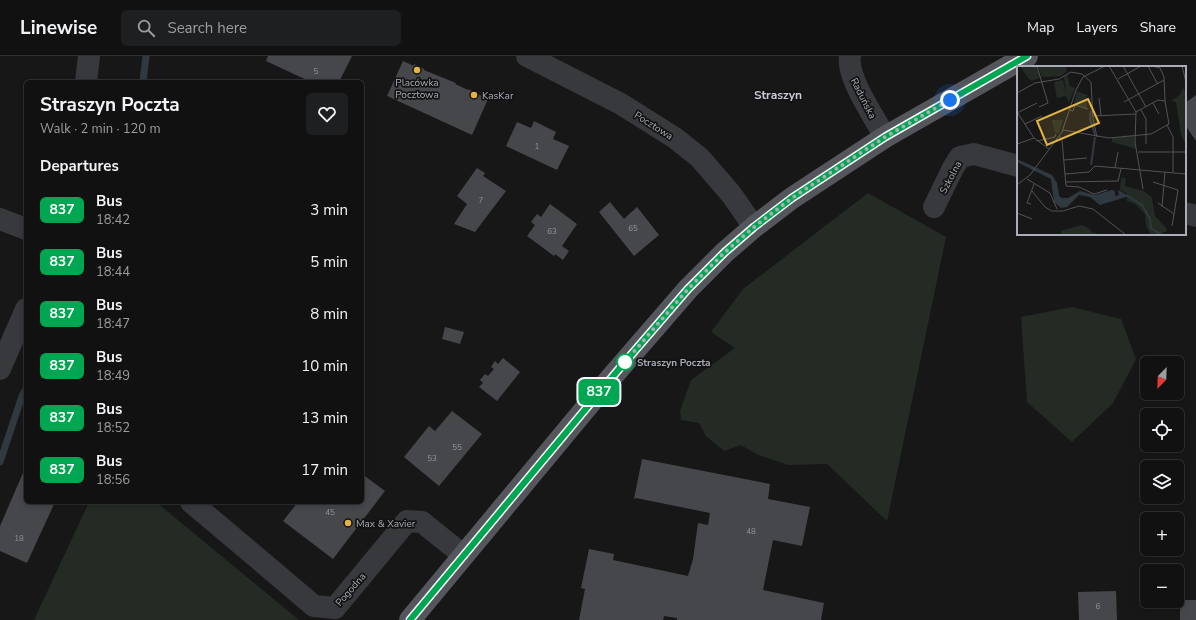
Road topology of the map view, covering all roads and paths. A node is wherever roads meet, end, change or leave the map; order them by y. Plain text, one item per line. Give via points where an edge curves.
1 (89, 56) edge
2 (527, 56) edge
3 (850, 56) edge
4 (1027, 56) edge
5 (86, 80) edge
6 (885, 137) junction
7 (1017, 166) edge
8 (934, 207) dead end
9 (1186, 213) edge
10 (1196, 216) edge
11 (0, 219) edge
12 (754, 227) junction
13 (24, 228) edge
14 (24, 314) edge
15 (0, 368) edge
16 (193, 504) edge
17 (463, 556) junction
18 (410, 620) edge

1 - 5 street
2 - 12 street, Pocztowa via 680,132 731,194
3 - 6 street, Raduńska via 851,72
4 - 6 main road
6 - 12 main road via 792,198
7 - 8 street, Szkolna via 974,154 960,157
9 - 10 street
11 - 13 street
12 - 17 main road via 688,289
14 - 15 street
16 - 17 street, Pogodna via 314,606 334,608 407,521 422,522
17 - 18 main road

